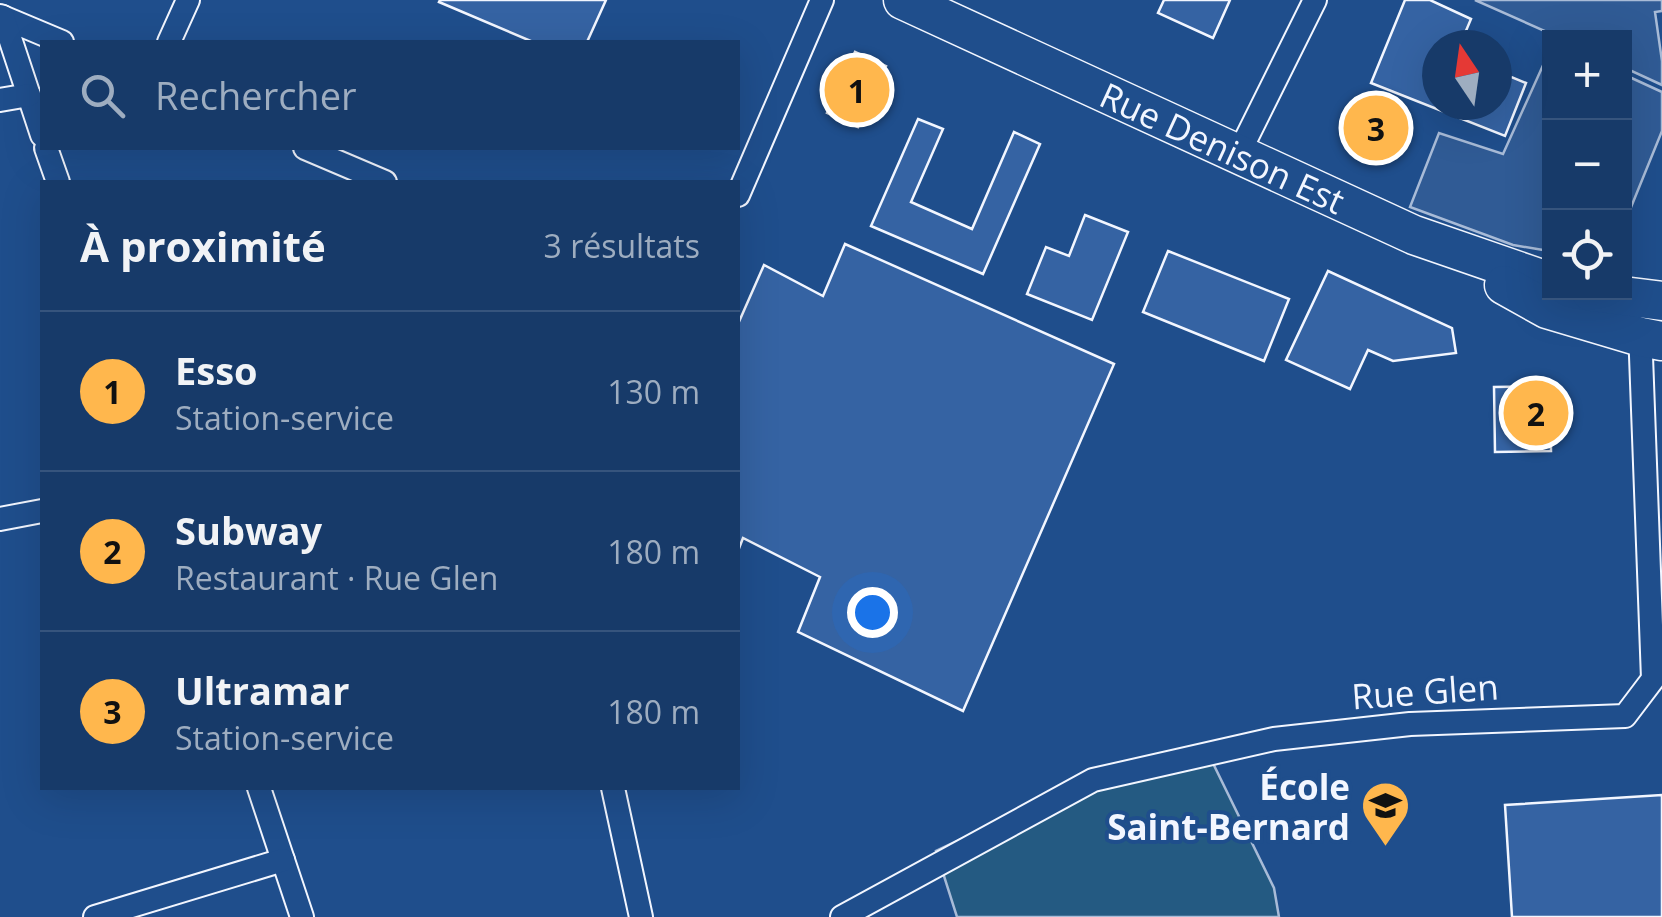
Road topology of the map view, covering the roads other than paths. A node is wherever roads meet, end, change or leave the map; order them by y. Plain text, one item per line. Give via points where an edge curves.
1 (188, 0) edge
2 (822, 0) edge
3 (903, 0) edge
4 (1315, 0) edge
5 (2, 17) edge
6 (57, 40) edge
7 (171, 40) edge
8 (29, 96) junction
9 (0, 100) edge
10 (40, 130) edge
11 (47, 150) edge
12 (309, 150) edge
13 (1238, 155) junction
14 (57, 180) edge
15 (381, 180) edge
16 (740, 190) edge
17 (1414, 235) junction
18 (1542, 279) edge
19 (1651, 300) edge
20 (1651, 339) edge
21 (40, 511) edge
22 (0, 519) edge
23 (259, 790) edge
24 (612, 790) edge
25 (283, 860) junction
26 (95, 917) edge
27 (302, 917) edge
28 (641, 917) edge
29 (842, 917) edge

1 - 7 street
2 - 16 street
3 - 13 main road, Rue Denison Est
4 - 13 street
5 - 6 street
5 - 8 street
8 - 9 street
8 - 10 street
11 - 14 street
12 - 15 street
13 - 17 main road, Rue Denison Est
17 - 18 main road, Rue Denison Est
17 - 20 main road via 1548,309
19 - 20 street, Rue Glen
20 - 29 street, Rue Glen via 1654,679 1625,716 1410,724 1274,740 1093,780
21 - 22 street
23 - 25 street
24 - 28 street
25 - 26 street
25 - 27 street

